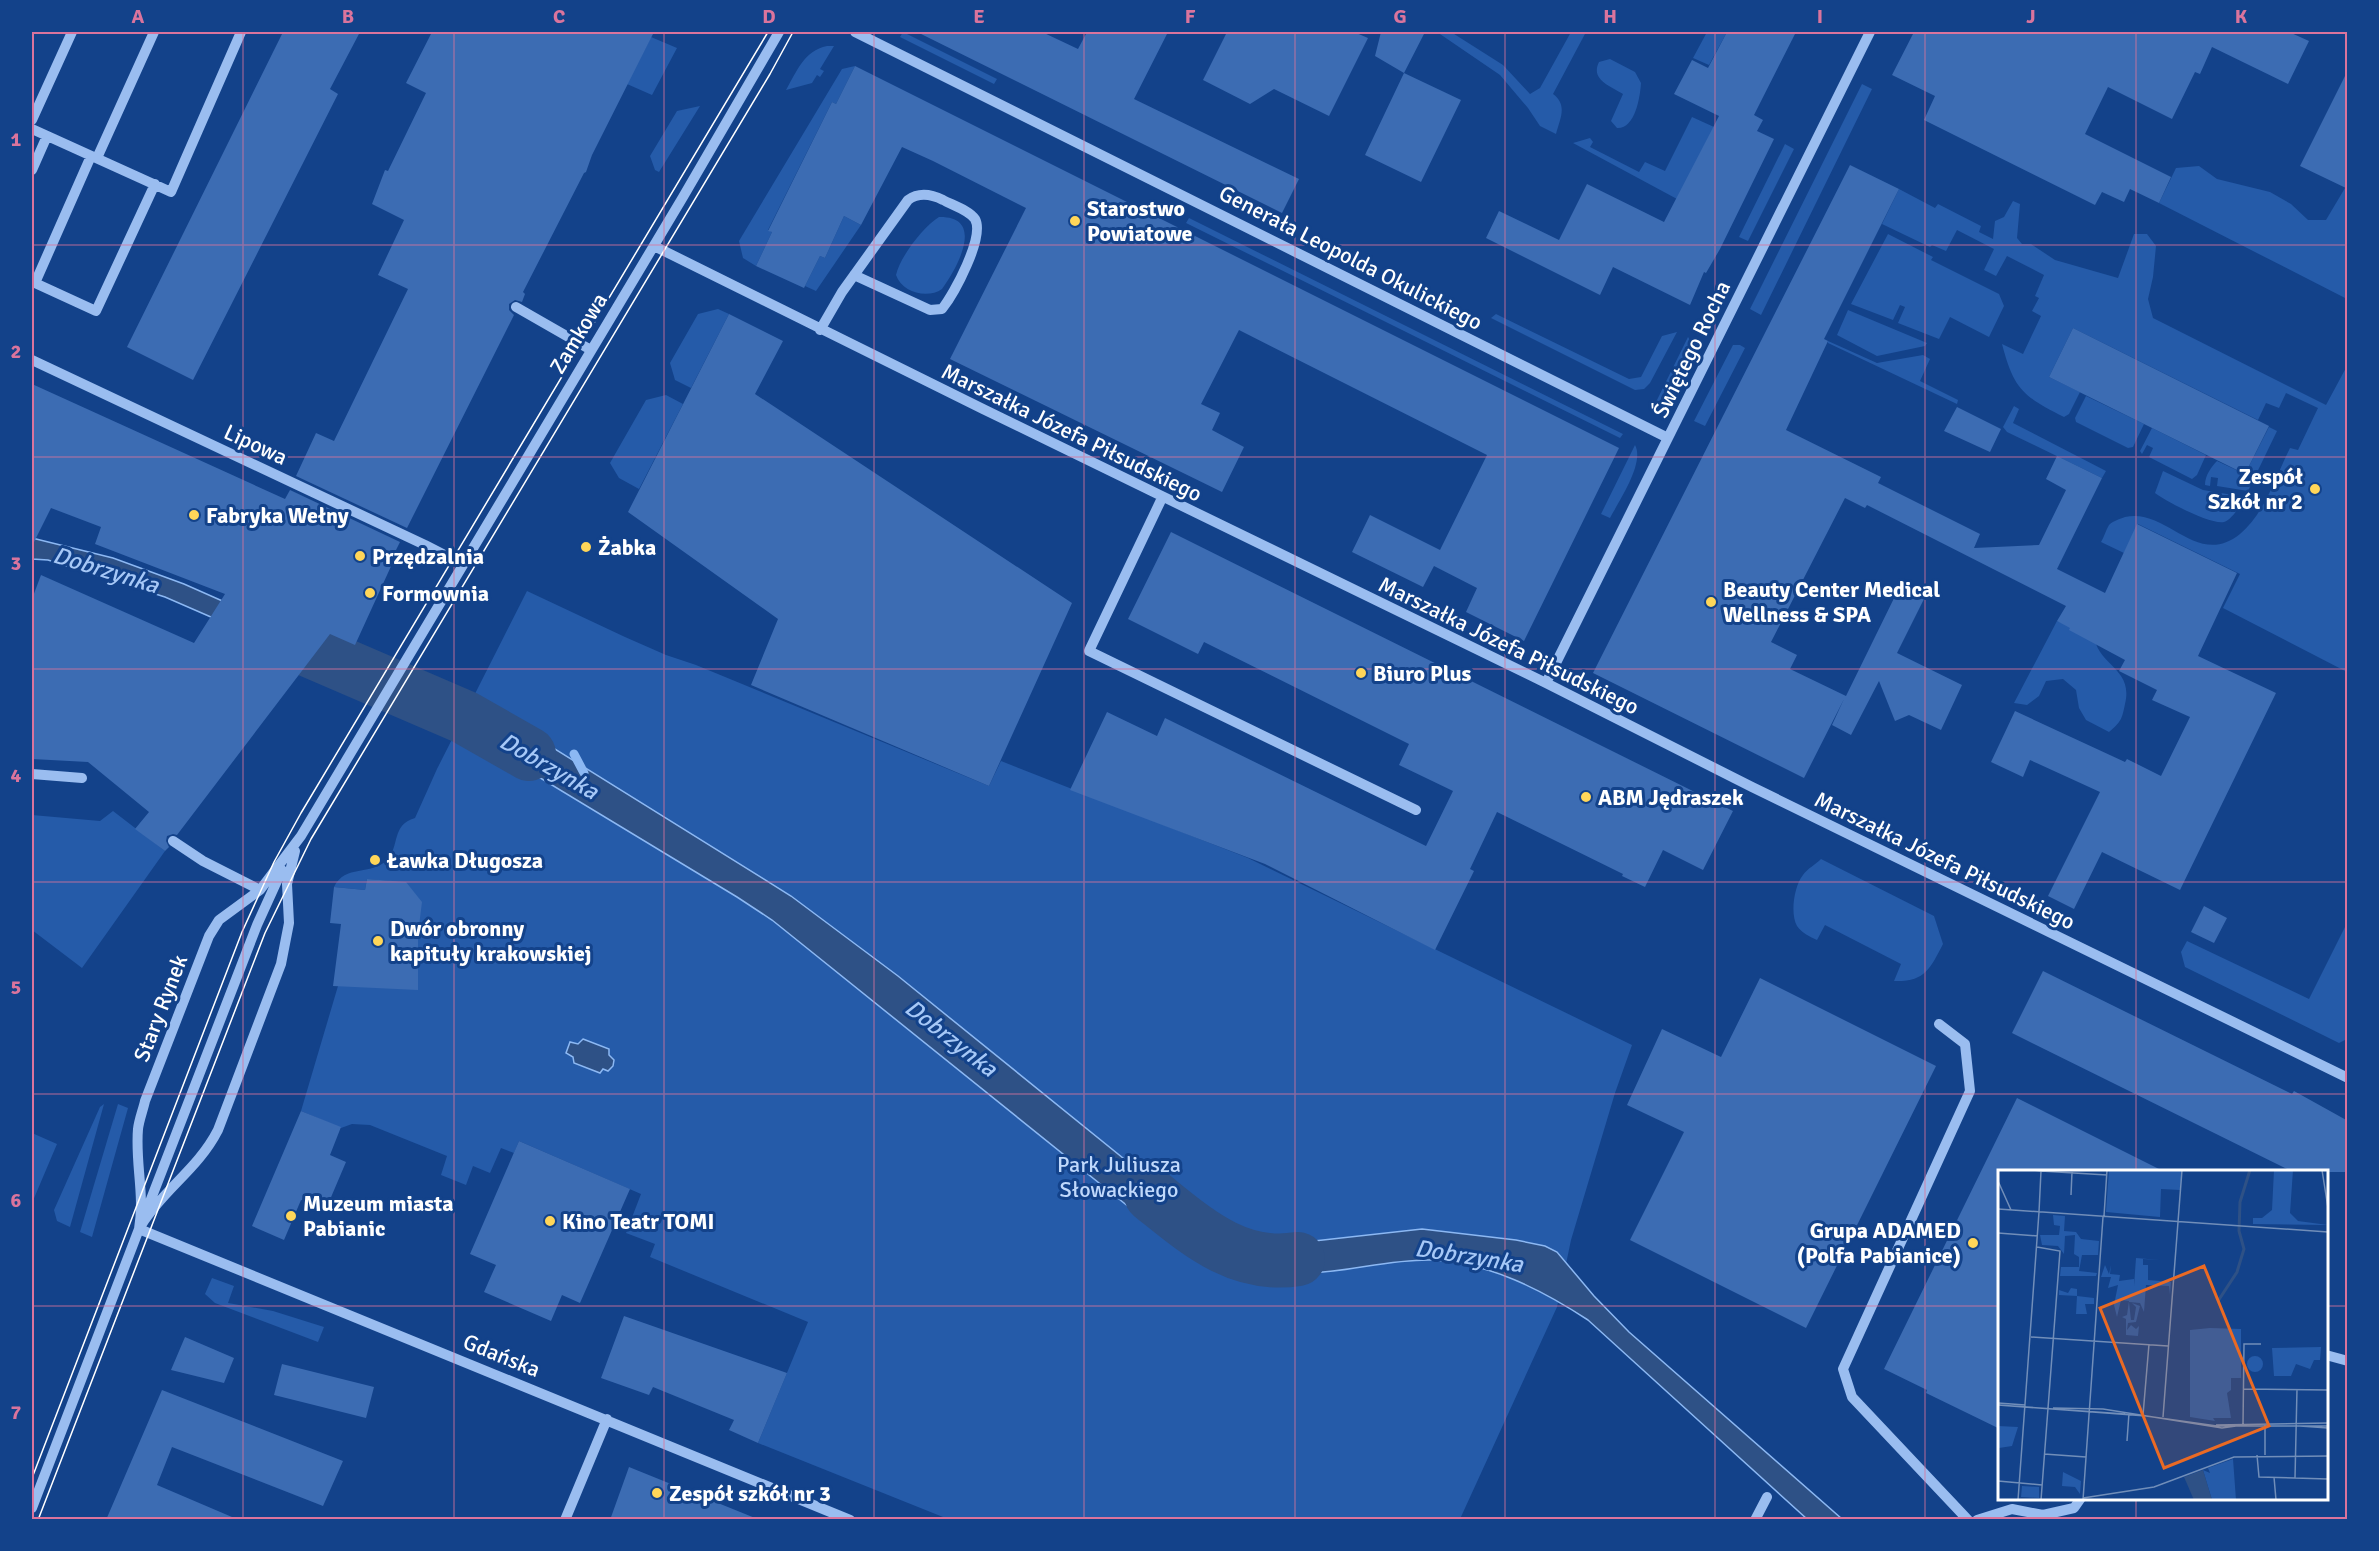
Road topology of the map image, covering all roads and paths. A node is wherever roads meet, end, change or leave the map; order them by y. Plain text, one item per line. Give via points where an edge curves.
1 (72, 32) edge
2 (154, 32) edge
3 (241, 32) edge
4 (778, 32) edge
5 (855, 32) edge
6 (1869, 32) edge
7 (32, 120) edge
8 (32, 129) edge
9 (47, 136) junction
10 (94, 157) junction
11 (32, 170) edge
12 (155, 184) junction
13 (654, 246) junction
14 (854, 275) junction
15 (516, 307) dead end
16 (820, 330) junction
17 (591, 350) junction
18 (32, 360) edge
19 (1668, 438) junction
20 (1162, 498) junction
21 (462, 564) junction
22 (1546, 683) junction
23 (374, 712) joint
24 (32, 774) edge
25 (82, 777) dead end
26 (1416, 810) dead end
27 (301, 836) junction
28 (173, 841) dead end
29 (260, 890) junction
30 (1939, 1024) dead end
31 (2348, 1078) edge
32 (139, 1229) junction
33 (2328, 1356) edge
34 (2348, 1361) edge
35 (607, 1419) junction
36 (1767, 1497) dead end
37 (2079, 1500) edge
38 (32, 1508) edge
39 (565, 1520) edge
40 (850, 1520) edge
41 (1755, 1520) edge
42 (1968, 1520) edge
43 (1977, 1520) edge

1 - 7 street
2 - 10 street
3 - 12 street via 171,192
4 - 13 street, Zamkowa
5 - 19 street, Generała Leopolda Okulickiego
6 - 19 street, Świętego Rocha
8 - 9 street
9 - 10 street
9 - 11 street
10 - 12 street
10 - 12 street via 35,283 96,311
13 - 16 street, Marszałka Józefa Piłsudskiego
13 - 17 street, Zamkowa
14 - 14 street via 915,195 939,198 976,220 974,248 942,309 930,310
14 - 16 street
15 - 17 street
16 - 20 street, Marszałka Józefa Piłsudskiego
17 - 21 street, Zamkowa
18 - 21 street, Lipowa
19 - 22 street, Świętego Rocha
20 - 22 street, Marszałka Józefa Piłsudskiego
20 - 26 street via 1089,651
21 - 23 street, Zamkowa
22 - 31 street, Marszałka Józefa Piłsudskiego
23 - 27 street, Stary Rynek
24 - 25 street
27 - 29 street, Stary Rynek
27 - 32 street via 256,925
27 - 32 street, Stary Rynek via 287,884 289,923 281,964 218,1130 207,1150
28 - 29 street
29 - 32 street, Stary Rynek via 219,920 209,936 145,1101 138,1128 142,1200
30 - 42 street via 1965,1044 1970,1091 1843,1368 1852,1397
32 - 35 street, Gdańska
32 - 38 street, Stary Rynek
33 - 34 street
35 - 39 street
35 - 40 street, Gdańska
36 - 41 street
37 - 43 street via 2074,1508 2043,1515 2012,1509

